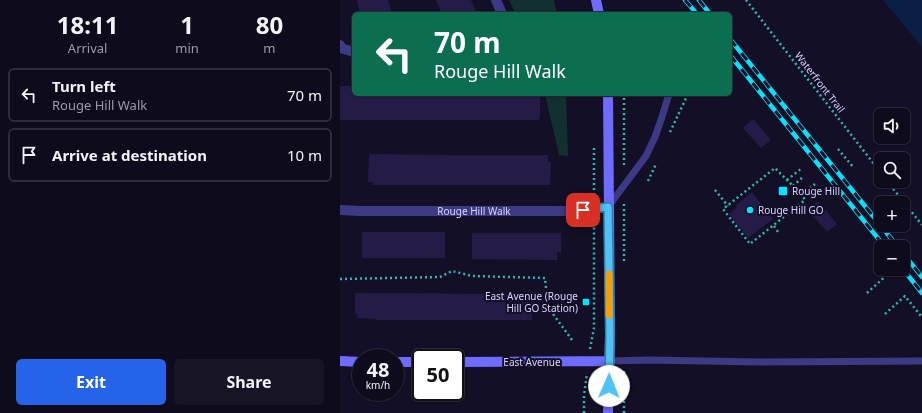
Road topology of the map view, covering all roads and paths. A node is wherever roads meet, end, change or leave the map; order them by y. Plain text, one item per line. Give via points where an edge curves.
1 (496, 0) edge
2 (596, 0) edge
3 (746, 0) edge
4 (501, 12) edge
5 (599, 12) edge
6 (340, 45) edge
7 (352, 51) edge
8 (608, 96) edge
9 (624, 96) edge
10 (668, 96) edge
11 (838, 149) dead end
12 (874, 164) edge
13 (624, 165) dead end
14 (802, 168) dead end
15 (854, 168) dead end
16 (804, 176) dead end
17 (787, 180) junction
18 (815, 184) dead end
19 (793, 186) junction
20 (893, 188) edge
21 (715, 190) dead end
22 (802, 196) junction
23 (728, 206) junction
24 (608, 207) junction
25 (340, 210) edge
26 (922, 225) edge
27 (774, 226) junction
28 (778, 232) dead end
29 (594, 240) dead end
30 (886, 276) edge
31 (340, 279) edge
32 (867, 293) dead end
33 (885, 314) dead end
34 (921, 316) edge
35 (594, 328) dead end
36 (572, 340) dead end
37 (340, 361) edge
38 (610, 361) junction
39 (922, 361) edge
40 (352, 362) edge
41 (464, 362) edge
42 (624, 391) dead end
43 (584, 395) dead end
44 (584, 413) edge
45 (608, 413) edge
46 (624, 413) edge

1 - 4 street
2 - 5 street
3 - 12 path, Waterfront Trail
6 - 7 street via 341,48
8 - 24 street
9 - 13 path
10 - 24 lane via 646,156
11 - 15 path
14 - 17 path
16 - 19 path
17 - 19 path
17 - 23 path via 775,168
18 - 22 path
19 - 22 path
20 - 26 path
21 - 23 path
22 - 27 path via 805,200
23 - 27 path via 723,209 750,244
24 - 25 street, Rouge Hill Walk via 572,211
24 - 38 street
27 - 28 path
29 - 35 path
30 - 32 path
31 - 36 path via 440,277 452,271 472,276 545,278 548,307
33 - 34 path via 905,296
37 - 40 street
38 - 39 lane
38 - 41 street, East Avenue
38 - 45 street
42 - 46 path
43 - 44 path

